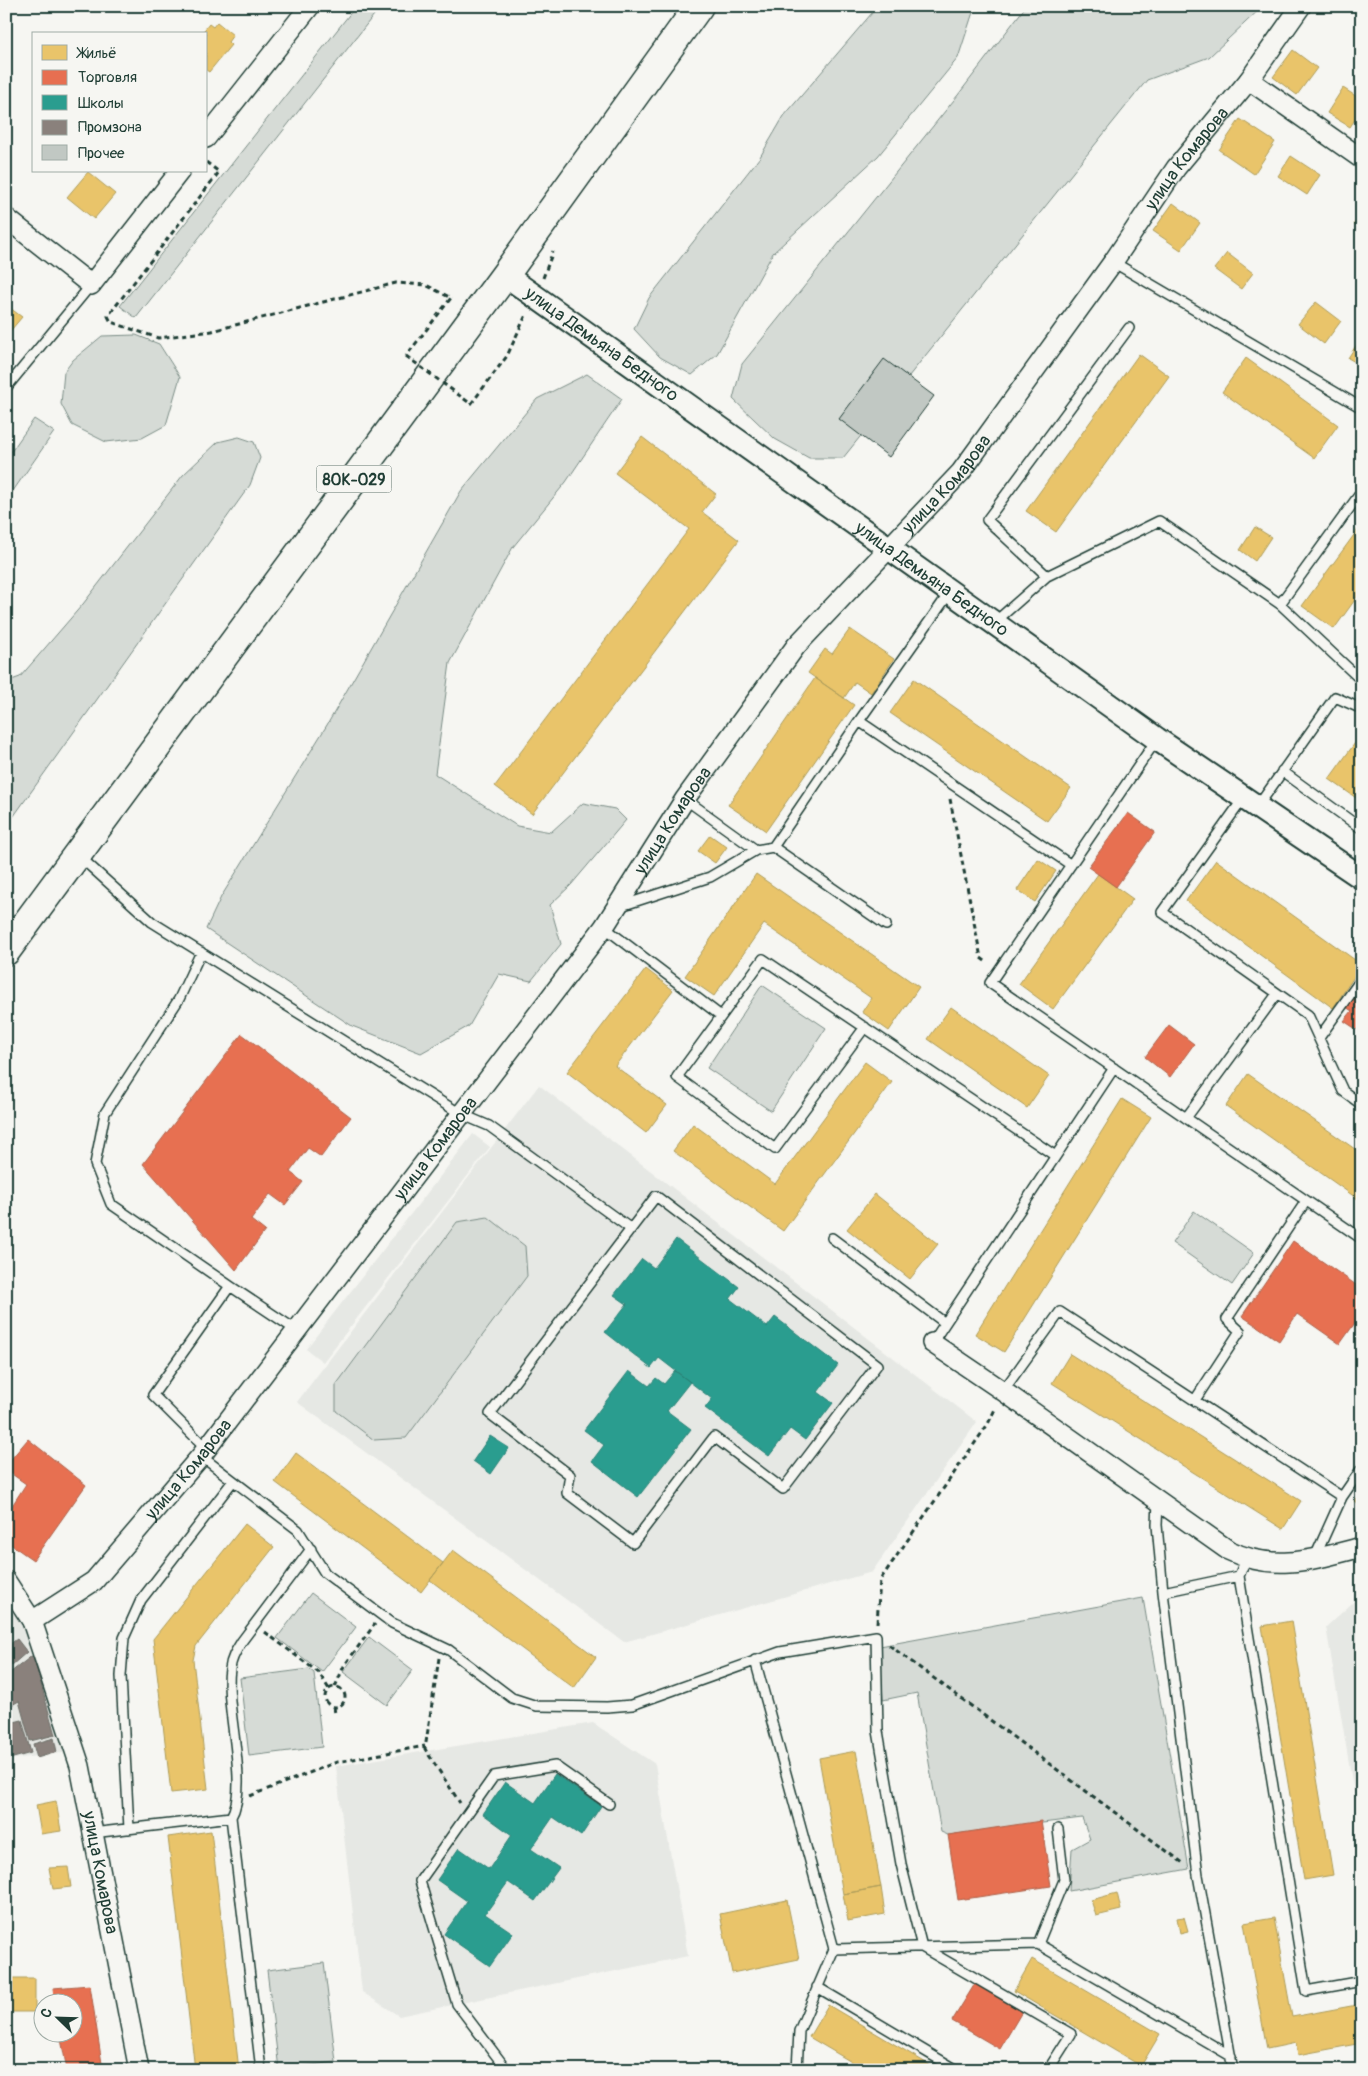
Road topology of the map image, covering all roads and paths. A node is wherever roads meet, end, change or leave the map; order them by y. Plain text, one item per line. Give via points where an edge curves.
1 (310, 6) edge
2 (698, 6) edge
3 (1301, 6) edge
4 (1249, 80) junction
5 (208, 135) edge
6 (1362, 159) edge
7 (208, 164) edge
8 (179, 172) edge
9 (6, 218) edge
10 (1114, 262) junction
11 (504, 275) junction
12 (91, 285) junction
13 (1129, 328) dead end
14 (507, 356) dead end
15 (6, 388) edge
16 (1362, 408) edge
17 (1362, 491) edge
18 (888, 548) junction
19 (1047, 576) junction
20 (950, 592) junction
21 (1280, 604) junction
22 (994, 622) junction
23 (1362, 681) edge
24 (1361, 706) edge
25 (859, 721) junction
26 (1157, 739) junction
27 (1282, 772) junction
28 (947, 781) junction
29 (685, 799) junction
30 (1251, 801) junction
31 (1362, 829) edge
32 (773, 847) junction
33 (756, 850) junction
34 (77, 854) junction
35 (1071, 865) junction
36 (1362, 878) edge
37 (616, 908) junction
38 (886, 926) dead end
39 (604, 927) junction
40 (6, 951) edge
41 (201, 952) junction
42 (998, 970) junction
43 (1362, 978) edge
44 (1277, 994) junction
45 (721, 1016) junction
46 (865, 1027) junction
47 (1318, 1038) junction
48 (1114, 1068) junction
49 (1362, 1105) edge
50 (461, 1114) junction
51 (1186, 1118) junction
52 (1054, 1155) junction
53 (1306, 1201) junction
54 (631, 1229) junction
55 (832, 1238) dead end
56 (1362, 1239) edge
57 (230, 1286) junction
58 (945, 1323) junction
59 (296, 1330) junction
60 (932, 1343) joint
61 (1003, 1390) junction
62 (1195, 1400) junction
63 (203, 1452) junction
64 (1362, 1468) edge
65 (233, 1480) junction
66 (1342, 1497) junction
67 (1158, 1500) junction
68 (1362, 1547) edge
69 (311, 1549) junction
70 (1314, 1560) junction
71 (1243, 1568) junction
72 (6, 1581) edge
73 (1163, 1592) junction
74 (381, 1615) junction
75 (32, 1621) junction
76 (254, 1624) junction
77 (876, 1636) junction
78 (442, 1645) junction
79 (755, 1660) junction
80 (335, 1687) junction
81 (329, 1689) junction
82 (334, 1707) junction
83 (335, 1714) dead end
84 (425, 1746) junction
85 (238, 1801) junction
86 (609, 1804) dead end
87 (468, 1814) junction
88 (231, 1817) junction
89 (1058, 1828) dead end
90 (129, 1829) junction
91 (91, 1833) junction
92 (1198, 1875) junction
93 (1038, 1944) junction
94 (922, 1947) junction
95 (834, 1949) junction
96 (1362, 1981) edge
97 (817, 1987) junction
98 (1231, 2056) junction
99 (139, 2070) edge
100 (261, 2070) edge
101 (507, 2070) edge
102 (797, 2070) edge
103 (957, 2070) edge
104 (1048, 2070) edge
105 (1233, 2070) edge

1 - 5 street
2 - 11 main road, 80К-029
3 - 4 street, улица Комарова
4 - 6 street
4 - 10 street, улица Комарова via 1176,168
7 - 14 path, bridge via 219,172 108,316 111,322 158,338 212,331 396,282 426,286 451,298 406,356 472,404
8 - 12 street
9 - 12 street
10 - 16 lane
10 - 18 street, улица Комарова via 961,472
11 - 18 street, улица Демьяна Бедного
11 - 34 main road, 80К-029
12 - 15 lane
13 - 19 lane via 987,520
17 - 21 lane
18 - 20 street, улица Демьяна Бедного
18 - 29 street, улица Комарова via 796,646
19 - 21 lane via 1159,521
19 - 22 lane
20 - 22 street, улица Демьяна Бедного
20 - 25 lane
21 - 23 lane
22 - 26 street, улица Демьяна Бедного
24 - 27 lane via 1335,697
25 - 28 lane
25 - 32 lane
26 - 30 street, улица Демьяна Бедного
26 - 35 lane
27 - 30 lane
27 - 31 lane
28 - 35 lane
28 - 42 path via 981,958
29 - 33 lane
29 - 37 street, улица Комарова
30 - 36 street, улица Демьяна Бедного
30 - 44 lane via 1162,912
32 - 33 lane
32 - 38 lane
33 - 37 lane via 710,877
34 - 40 main road, 80К-029
34 - 41 lane via 152,922
35 - 42 lane
37 - 39 street, улица Комарова
39 - 45 lane
39 - 50 street, улица Комарова
41 - 50 lane
41 - 57 lane via 179,999 105,1113 94,1164 111,1204
42 - 48 lane via 990,983
43 - 47 lane
44 - 47 lane via 1308,1015
44 - 51 lane
45 - 46 lane via 763,959
45 - 46 lane via 677,1077 775,1149
46 - 52 lane
47 - 49 lane via 1343,1091
48 - 51 lane
48 - 52 lane
50 - 54 lane via 489,1126
50 - 59 street, улица Комарова
51 - 53 lane
52 - 58 lane
53 - 56 lane
53 - 62 lane via 1227,1320 1240,1331
54 - 54 lane via 490,1414 570,1475 567,1493 633,1543 714,1437 783,1489 878,1365 656,1196
55 - 58 lane
57 - 59 lane
57 - 63 lane via 153,1395
58 - 60 lane
59 - 63 street, улица Комарова
60 - 61 street
61 - 62 lane via 1060,1312
61 - 67 street
61 - 77 path via 988,1424 880,1580
62 - 66 lane
63 - 65 lane
63 - 75 street, улица Комарова via 94,1581
64 - 66 lane
65 - 69 lane via 298,1530
65 - 90 lane via 142,1600 124,1638 120,1676
66 - 70 lane
67 - 71 street via 1228,1550
67 - 73 lane
68 - 70 street
69 - 74 lane via 325,1573
69 - 76 lane
70 - 71 street
71 - 73 lane
71 - 96 lane via 1306,1991
72 - 75 street, улица Комарова
73 - 92 lane
74 - 78 lane
74 - 80 path via 344,1666
75 - 91 street, улица Комарова via 80,1766
76 - 81 path via 319,1673
76 - 85 lane via 242,1640 230,1668
77 - 79 lane via 792,1649
77 - 92 path
77 - 94 lane via 878,1731 901,1864
78 - 79 lane via 512,1698 537,1706 632,1705
78 - 84 path
79 - 95 lane
80 - 81 path
80 - 82 path via 344,1692 345,1699 341,1706
81 - 82 path via 325,1700
82 - 83 path
84 - 85 path via 337,1762
84 - 87 path via 425,1751
85 - 88 lane
86 - 87 lane via 555,1766 494,1776
87 - 101 lane via 420,1882 457,2004
88 - 90 lane
88 - 100 lane
89 - 93 lane via 1064,1880
90 - 91 lane
91 - 99 street, улица Комарова
92 - 98 lane
93 - 94 lane
93 - 98 lane
94 - 95 lane
94 - 104 lane via 1071,2034
95 - 97 lane
97 - 102 lane via 799,2031
97 - 103 lane
98 - 105 lane

